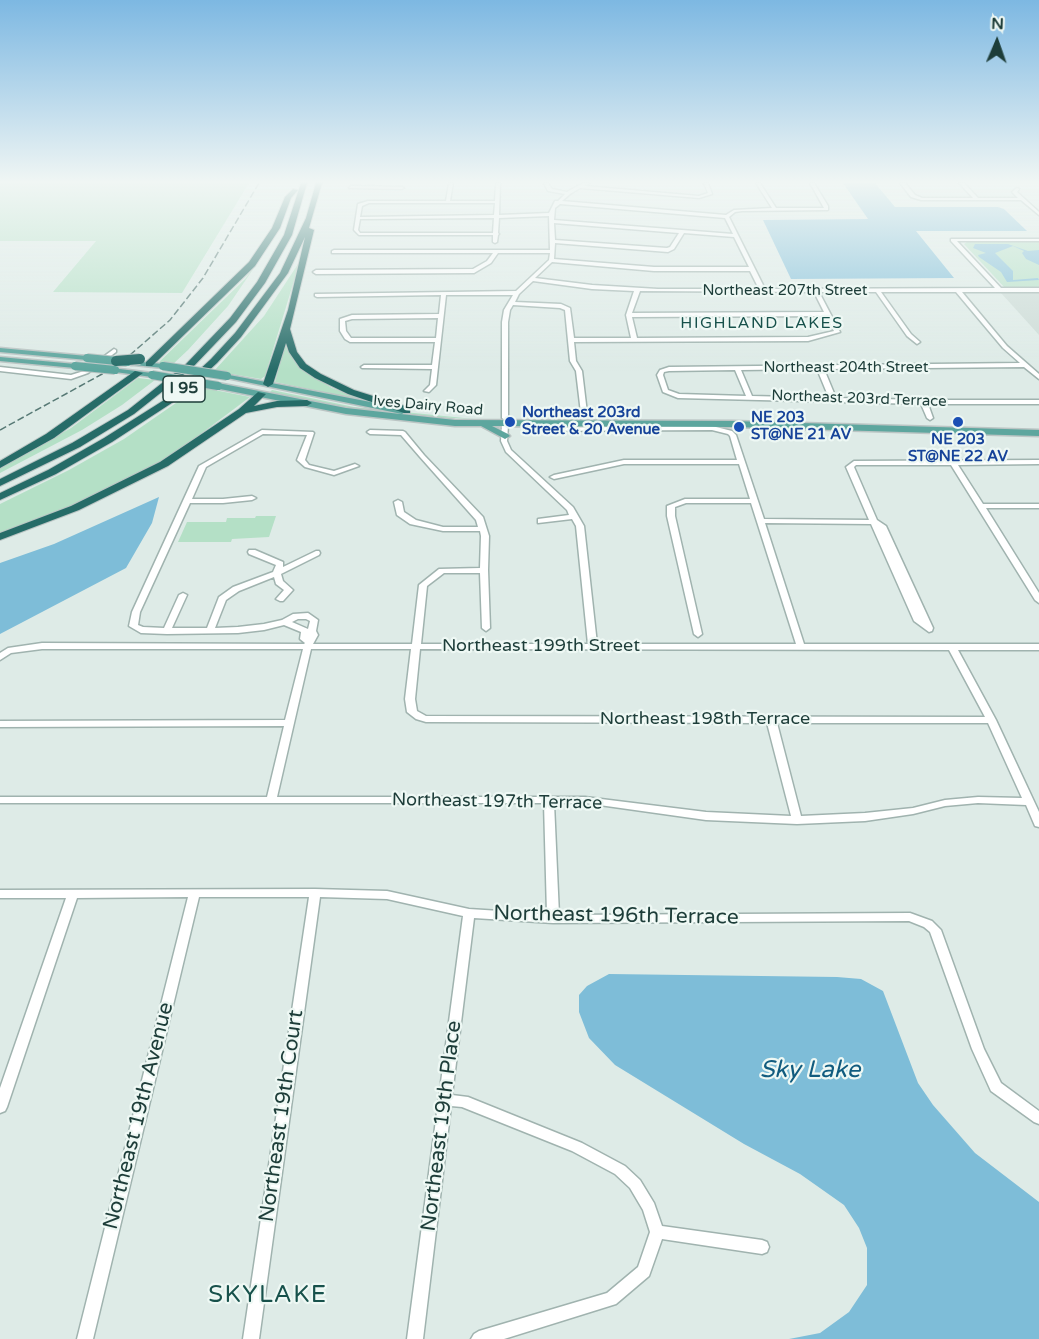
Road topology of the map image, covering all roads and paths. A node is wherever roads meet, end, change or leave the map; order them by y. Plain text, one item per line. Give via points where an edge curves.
1 (265, 245) edge
2 (275, 245) edge
3 (282, 245) edge
4 (293, 245) edge
5 (297, 245) edge
6 (307, 245) edge
7 (552, 245) edge
8 (610, 245) edge
9 (674, 245) edge
10 (741, 245) edge
11 (958, 245) edge
12 (497, 251) junction
13 (553, 251) junction
14 (334, 252) dead end
15 (551, 260) junction
16 (752, 269) junction
17 (316, 272) dead end
18 (531, 279) junction
19 (999, 290) junction
20 (1039, 290) edge
21 (637, 291) junction
22 (763, 291) junction
23 (816, 291) junction
24 (878, 291) junction
25 (958, 291) junction
26 (444, 293) junction
27 (517, 293) junction
28 (317, 295) dead end
29 (511, 303) junction
30 (827, 314) junction
31 (629, 315) junction
32 (442, 316) junction
33 (286, 329) junction
34 (439, 340) junction
35 (572, 340) junction
36 (634, 340) junction
37 (917, 342) dead end
38 (0, 350) edge
39 (161, 351) junction
40 (0, 359) edge
41 (137, 361) junction
42 (149, 364) junction
43 (1024, 365) junction
44 (435, 367) junction
45 (364, 368) dead end
46 (737, 368) junction
47 (820, 368) junction
48 (0, 369) edge
49 (117, 369) junction
50 (138, 373) junction
51 (1039, 377) edge
52 (268, 384) junction
53 (427, 391) dead end
54 (261, 394) junction
55 (678, 396) joint
56 (749, 396) junction
57 (833, 399) junction
58 (924, 402) junction
59 (1039, 402) edge
60 (307, 404) junction
61 (242, 411) junction
62 (406, 411) junction
63 (585, 413) dead end
64 (930, 418) dead end
65 (505, 421) junction
66 (478, 424) junction
67 (1039, 427) edge
68 (531, 429) dead end
69 (370, 432) dead end
70 (1039, 433) edge
71 (505, 436) junction
72 (742, 462) junction
73 (953, 462) junction
74 (1039, 462) edge
75 (0, 465) edge
76 (355, 466) dead end
77 (554, 477) dead end
78 (0, 479) edge
79 (0, 483) edge
80 (0, 492) edge
81 (0, 497) edge
82 (252, 498) dead end
83 (187, 501) junction
84 (754, 501) junction
85 (398, 502) dead end
86 (981, 506) junction
87 (1039, 506) edge
88 (575, 516) junction
89 (541, 521) dead end
90 (761, 521) junction
91 (875, 522) junction
92 (483, 529) junction
93 (0, 537) edge
94 (252, 552) dead end
95 (316, 553) dead end
96 (484, 570) junction
97 (277, 573) junction
98 (183, 595) dead end
99 (280, 599) dead end
100 (1039, 600) edge
101 (285, 622) junction
102 (486, 628) dead end
103 (210, 630) junction
104 (167, 631) junction
105 (698, 634) dead end
106 (310, 641) junction
107 (42, 646) junction
108 (416, 646) junction
109 (593, 646) junction
110 (801, 647) junction
111 (1039, 647) edge
112 (0, 648) edge
113 (953, 648) junction
114 (0, 657) edge
115 (771, 719) junction
116 (992, 720) junction
117 (290, 723) junction
118 (0, 724) edge
119 (0, 800) edge
120 (271, 800) junction
121 (549, 800) junction
122 (1028, 802) junction
123 (797, 820) junction
124 (1039, 823) edge
125 (315, 893) junction
126 (0, 894) edge
127 (73, 894) junction
128 (194, 894) junction
129 (469, 913) junction
130 (554, 919) junction
131 (445, 1100) junction
132 (0, 1107) edge
133 (1039, 1118) edge
134 (657, 1232) junction
135 (762, 1247) dead end
136 (85, 1339) edge
137 (251, 1339) edge
138 (415, 1339) edge
139 (479, 1339) edge

1 - 39 highway via 252,264
2 - 78 highway, I 95 via 266,266 195,354 149,393 94,429
3 - 79 highway via 261,283 233,320 189,366 131,412
4 - 80 highway via 247,317 178,387 82,451
5 - 81 highway, I 95 via 284,273 230,344 175,397 52,472
6 - 33 highway
7 - 13 street
8 - 9 street via 668,250
10 - 16 street
11 - 19 street
12 - 13 street
12 - 14 street
12 - 17 street via 489,262 474,271
13 - 15 street
15 - 16 street via 654,269
15 - 18 street
16 - 22 street
18 - 21 street, Northeast 207th Street
18 - 27 street
19 - 20 street, Northeast 207th Street
19 - 25 street, Northeast 207th Street
21 - 22 street, Northeast 207th Street
21 - 31 street
22 - 23 street, Northeast 207th Street
23 - 24 street, Northeast 207th Street
23 - 30 street
24 - 25 street, Northeast 207th Street
24 - 37 street
25 - 43 street
26 - 27 street
26 - 28 street
26 - 32 street
27 - 29 street
29 - 35 street via 567,308
29 - 65 street via 505,322
30 - 31 street
30 - 36 street via 837,332 808,339
31 - 36 street
32 - 34 street
32 - 34 street via 342,320 343,331 350,340
33 - 52 highway
33 - 62 highway via 292,352 303,366 340,388
34 - 44 street
35 - 36 street
35 - 63 street
38 - 49 main road, Ives Dairy Road, bridge via 87,358
39 - 41 highway
39 - 42 highway
40 - 49 main road, Ives Dairy Road, bridge
41 - 42 main road, Ives Dairy Road
41 - 49 highway, bridge
42 - 50 main road
42 - 52 main road, Ives Dairy Road, bridge
43 - 47 street, Northeast 204th Street
43 - 51 street
44 - 45 street
44 - 53 street via 433,385
46 - 47 street, Northeast 204th Street
46 - 55 street, Northeast 204th Street via 662,370 665,391
46 - 56 street
47 - 57 street
48 - 49 street via 64,378 91,368
49 - 50 highway
49 - 50 main road, Ives Dairy Road
49 - 75 highway via 50,436
50 - 54 main road, Ives Dairy Road, bridge
52 - 54 main road
52 - 62 main road, Ives Dairy Road
54 - 60 main road, Ives Dairy Road
54 - 61 highway
55 - 56 street, Northeast 203rd Terrace
56 - 57 street, Northeast 203rd Terrace
57 - 58 street, Northeast 203rd Terrace
58 - 59 street, Northeast 203rd Terrace
58 - 64 street
60 - 61 highway via 276,404
60 - 66 main road, Ives Dairy Road via 383,416
61 - 93 highway via 146,474 75,508
62 - 65 main road, Ives Dairy Road
65 - 66 main road, Ives Dairy Road
65 - 67 main road, Ives Dairy Road via 731,418
65 - 70 main road, Ives Dairy Road
65 - 71 street
66 - 71 main road
68 - 72 street via 726,430 733,435
69 - 92 street via 404,433 480,519
71 - 88 street via 505,446 517,462
72 - 77 street via 624,462
72 - 84 street
73 - 74 street
73 - 86 street
73 - 91 street via 854,463 850,467
76 - 83 street via 334,473 307,466 302,460 311,433 262,432 203,466
82 - 83 street
83 - 104 street via 133,626
84 - 90 street
84 - 105 street via 685,501 672,505 671,516
85 - 92 street via 400,513 413,522 443,530
86 - 87 street
86 - 100 street
88 - 89 street
88 - 109 street via 580,526
90 - 91 street
90 - 110 street
91 - 91 street via 918,621 929,629 882,526
92 - 96 street
94 - 97 street via 280,564
95 - 97 street
96 - 102 street
96 - 108 street via 442,571 426,580
97 - 99 street via 279,582 289,590
97 - 103 street via 222,598
98 - 104 street
101 - 103 street
101 - 106 street via 305,631 304,639
101 - 106 street via 296,616 308,616 321,625
103 - 104 street
106 - 107 street, Northeast 199th Street
106 - 108 street, Northeast 199th Street
106 - 117 street
107 - 112 street via 18,644
107 - 114 street via 8,651
108 - 109 street, Northeast 199th Street
108 - 115 street, Northeast 198th Terrace via 410,699 412,712 426,719
109 - 110 street, Northeast 199th Street
110 - 113 street, Northeast 199th Street
111 - 113 street, Northeast 199th Street
113 - 116 street
115 - 116 street, Northeast 198th Terrace
115 - 123 street
116 - 122 street
117 - 118 street
117 - 120 street
119 - 120 street, Northeast 197th Terrace
120 - 121 street, Northeast 197th Terrace
121 - 123 street, Northeast 197th Terrace via 585,800 706,816
121 - 130 street
122 - 123 street, Northeast 197th Terrace via 978,800 865,817
122 - 124 street
125 - 128 street, Northeast 196th Terrace
125 - 129 street, Northeast 196th Terrace via 387,895
125 - 137 street, Northeast 19th Court
126 - 127 street, Northeast 196th Terrace
127 - 128 street, Northeast 196th Terrace
127 - 132 street
128 - 136 street, Northeast 19th Avenue
129 - 130 street, Northeast 196th Terrace
129 - 131 street, Northeast 19th Place
130 - 133 street, Northeast 196th Terrace via 910,917 928,924 935,930 978,1050 996,1087
131 - 134 street via 463,1101 577,1147 620,1170 640,1192
131 - 138 street, Northeast 19th Place
134 - 135 street
134 - 139 street via 644,1271 611,1299

